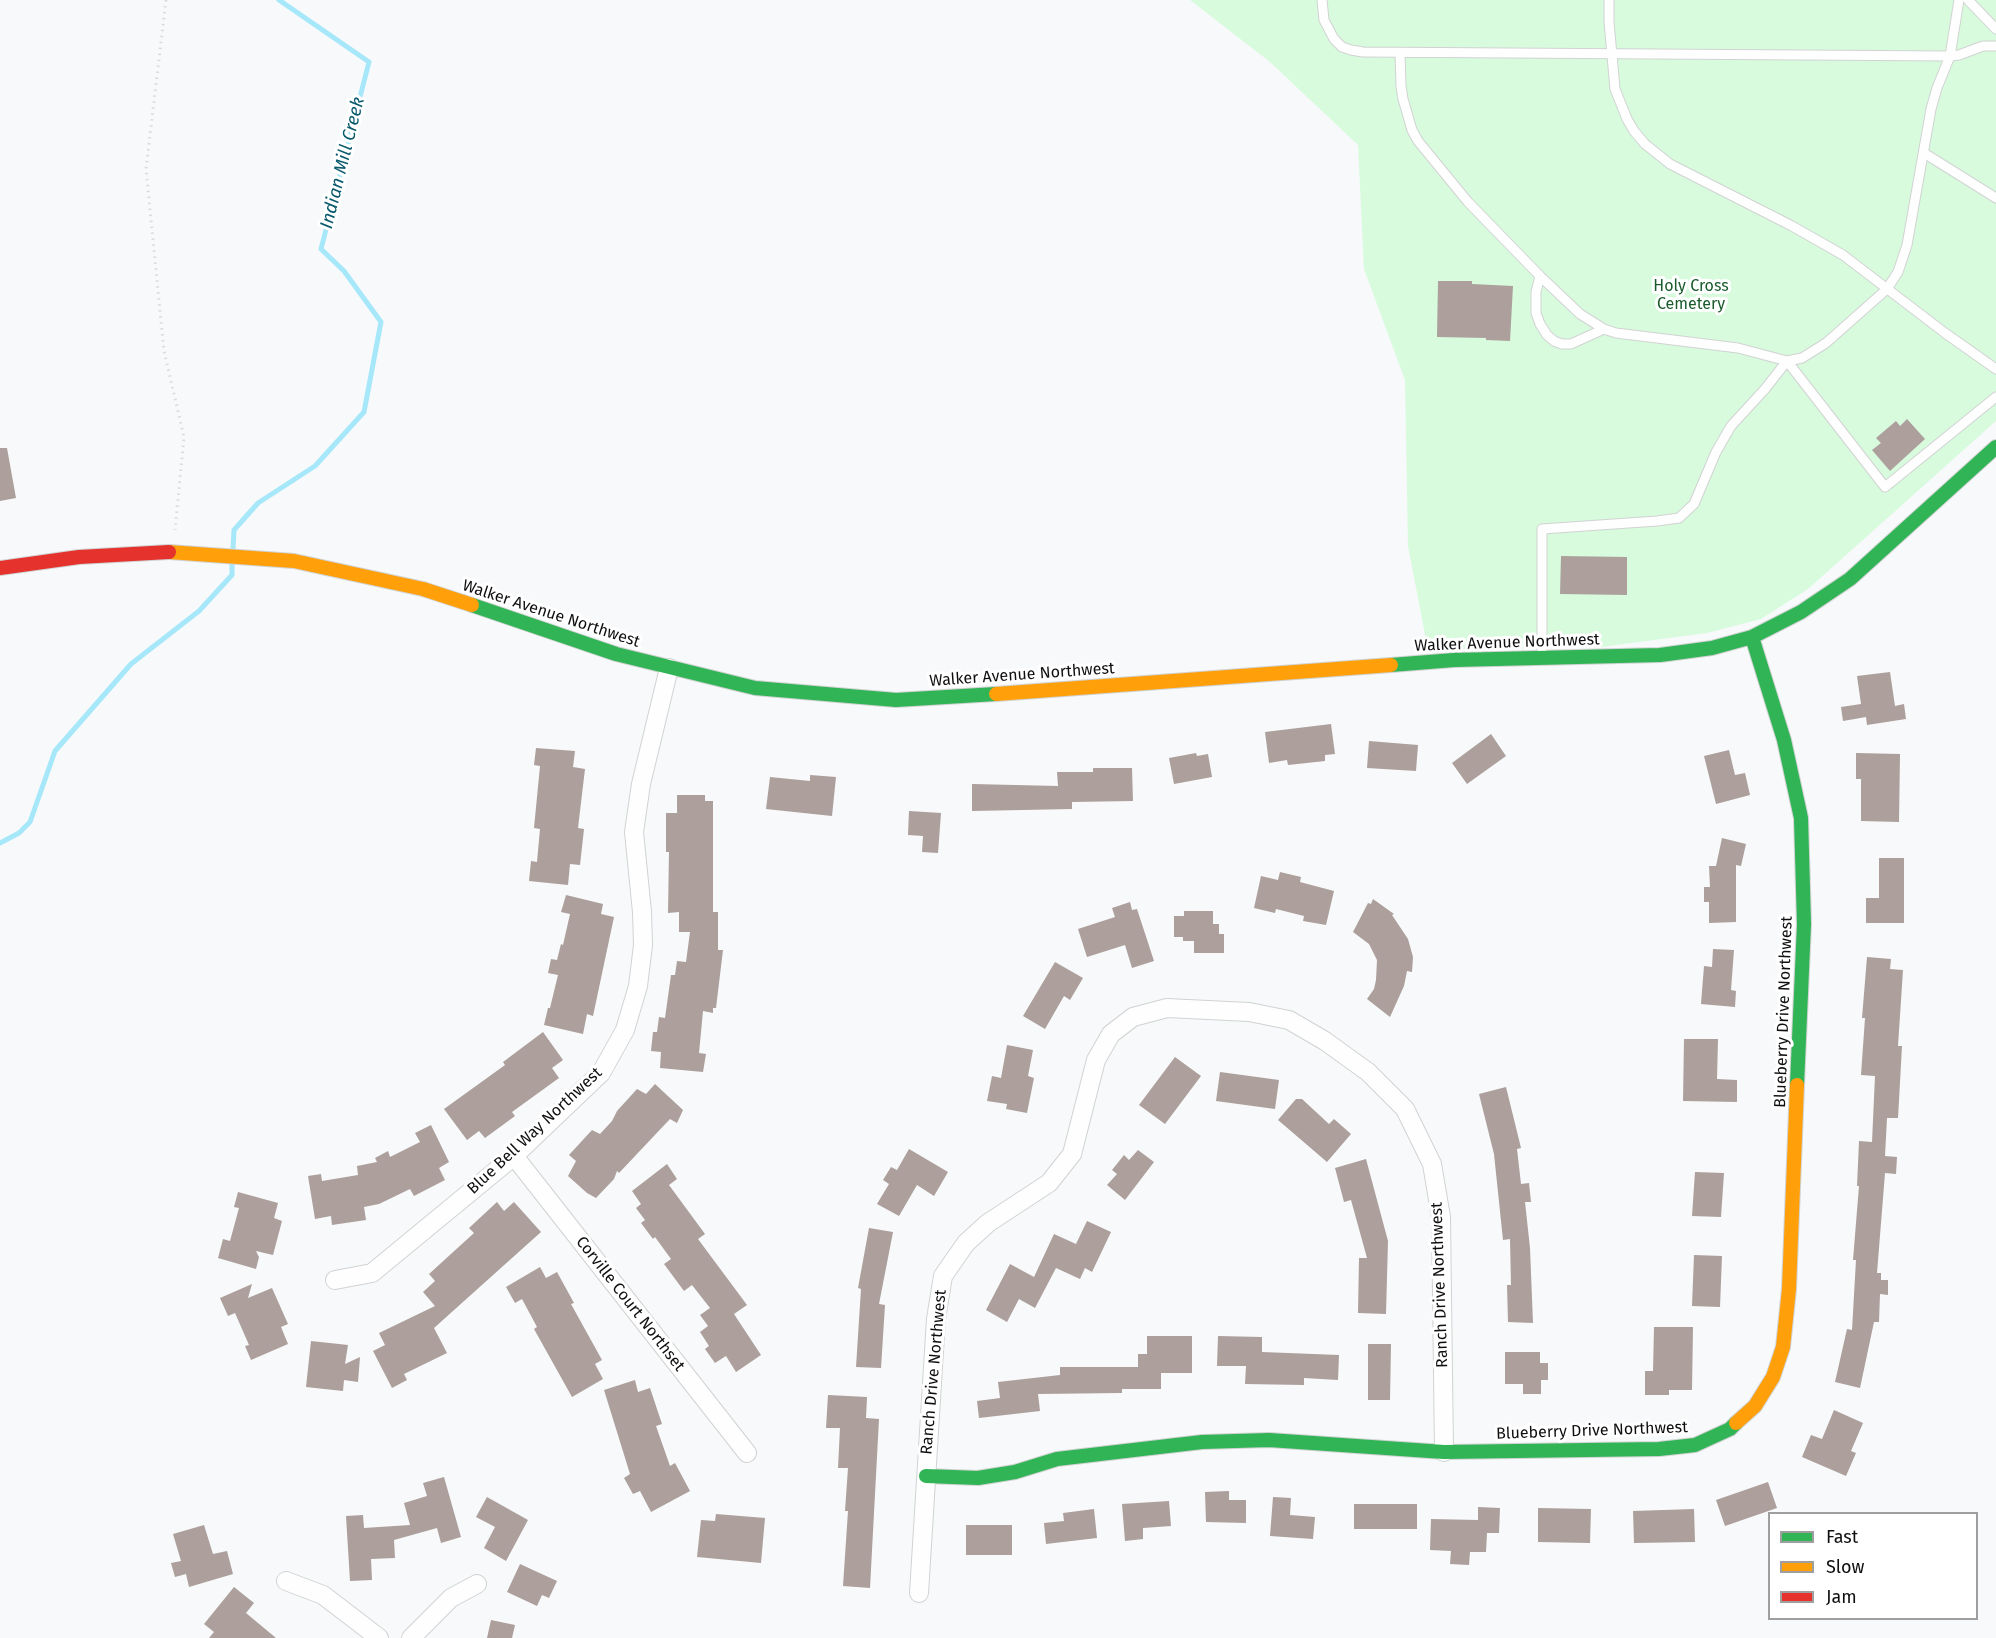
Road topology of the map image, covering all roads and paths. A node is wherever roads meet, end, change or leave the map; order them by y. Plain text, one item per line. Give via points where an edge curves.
1 (166, 0) edge
2 (1322, 0) edge
3 (1609, 0) edge
4 (1959, 0) edge
5 (1968, 0) edge
6 (1996, 29) edge
7 (1996, 46) edge
8 (1400, 53) junction
9 (1611, 53) junction
10 (1950, 56) junction
11 (1924, 153) junction
12 (1996, 198) edge
13 (1540, 276) junction
14 (1887, 289) junction
15 (1605, 329) junction
16 (1787, 361) junction
17 (1996, 369) edge
18 (1996, 397) edge
19 (1996, 447) edge
20 (1967, 472) junction
21 (1986, 476) dead end
22 (176, 552) junction
23 (0, 568) edge
24 (1752, 637) junction
25 (1542, 658) junction
26 (669, 668) junction
27 (514, 1156) junction
28 (335, 1280) dead end
29 (1444, 1452) junction
30 (747, 1453) dead end
31 (926, 1476) junction
32 (286, 1581) dead end
33 (477, 1584) dead end
34 (919, 1593) dead end
35 (379, 1638) edge
36 (411, 1638) edge

1 - 22 path via 146,168 164,351 184,438
2 - 8 lane via 1324,20 1342,47
3 - 9 lane
4 - 10 lane
5 - 6 lane
7 - 10 lane
8 - 9 lane
8 - 13 lane via 1403,99 1418,141 1468,202
9 - 10 lane
9 - 14 lane via 1620,103 1634,132 1656,154 1821,241
10 - 11 lane via 1931,109
11 - 12 lane
11 - 14 lane via 1907,245
13 - 15 lane via 1580,315
13 - 15 lane via 1536,313 1547,336 1571,344
14 - 16 lane via 1814,352
14 - 17 lane
15 - 16 lane via 1632,336 1738,348
16 - 18 lane via 1885,487
16 - 25 lane via 1731,426 1694,504 1679,518 1542,529
19 - 20 main road, Walker Avenue Northwest
20 - 21 main road
20 - 24 main road, Walker Avenue Northwest via 1850,579 1801,612
22 - 23 main road, Walker Avenue Northwest via 79,557
22 - 26 main road, Walker Avenue Northwest via 254,556 320,565 423,589
24 - 25 main road, Walker Avenue Northwest via 1712,648 1660,655
24 - 29 main road, Blueberry Drive Northwest via 1784,740 1801,818 1803,867 1789,1288 1783,1347 1773,1377 1755,1406 1730,1429 1695,1444 1659,1449
25 - 26 main road, Walker Avenue Northwest via 1454,660 896,700 755,688
26 - 27 street, Blue Bell Way Northwest via 641,784 634,832 643,945 638,986 625,1030 602,1073
27 - 28 street, Blue Bell Way Northwest via 372,1273
27 - 30 street, Corville Court Northset
29 - 31 main road, Blueberry Drive Northwest via 1269,1440 1202,1442 1057,1460 978,1478
29 - 31 street, Ranch Drive Northwest via 1441,1217 1432,1164 1405,1109 1368,1072 1289,1020 1249,1012 1167,1008 1133,1017 1111,1034 1096,1060 1072,1154 1049,1182 987,1223 966,1243 943,1276 936,1319
31 - 34 street, Ranch Drive Northwest
32 - 35 street via 322,1596
33 - 36 street via 451,1598

